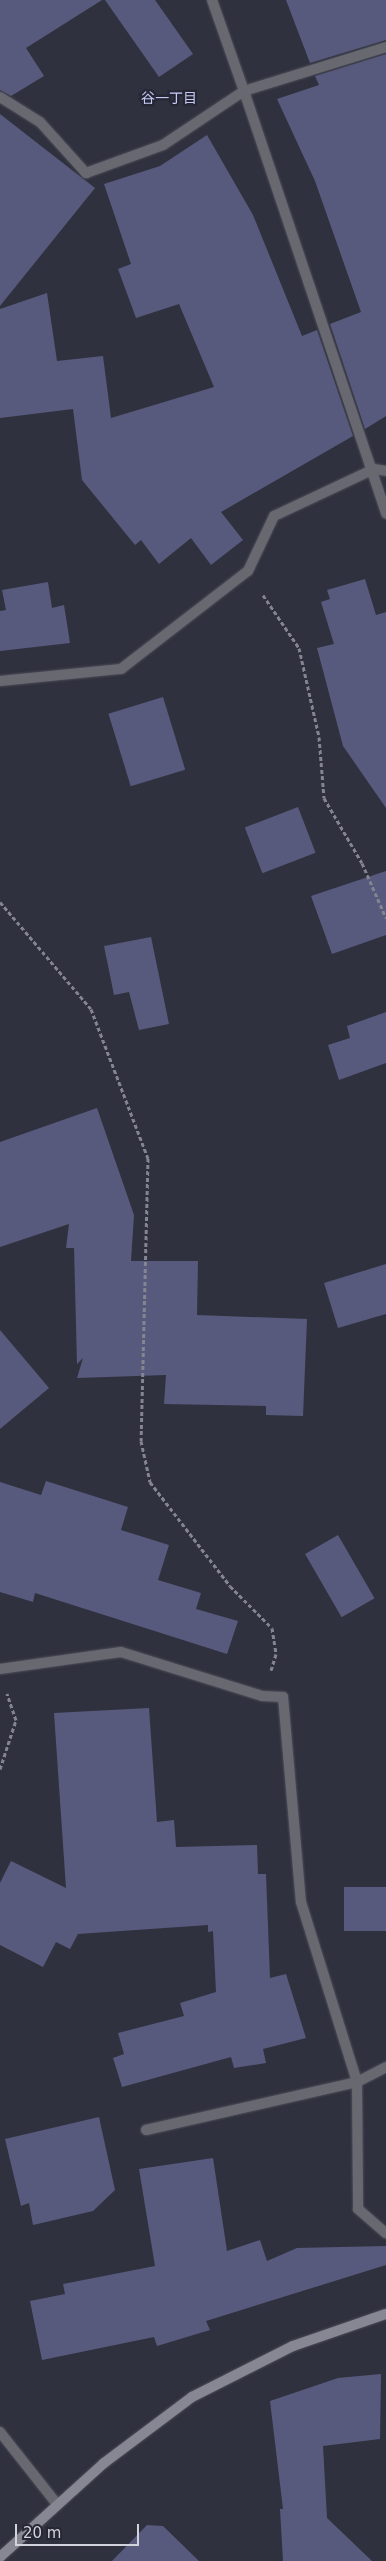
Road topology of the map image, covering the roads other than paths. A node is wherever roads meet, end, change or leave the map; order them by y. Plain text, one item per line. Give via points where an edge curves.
1 (212, 0) edge
2 (386, 47) edge
3 (244, 91) junction
4 (0, 97) edge
5 (374, 469) junction
6 (386, 471) edge
7 (386, 514) edge
8 (0, 681) edge
9 (0, 1669) edge
10 (386, 2067) edge
11 (357, 2082) junction
12 (146, 2130) dead end
13 (386, 2233) edge
14 (386, 2314) edge
15 (0, 2432) edge
16 (56, 2504) junction
17 (0, 2558) edge

1 - 3 street
2 - 3 street
3 - 4 street via 163,145 86,173 40,122
3 - 5 street
5 - 6 street
5 - 7 street
5 - 8 street via 274,516 248,571 121,669
9 - 11 street via 121,1652 262,1696 283,1697 301,1902
10 - 11 street
11 - 12 street
11 - 13 street via 358,2209
14 - 16 street via 293,2346 192,2397
15 - 16 street
16 - 17 street

